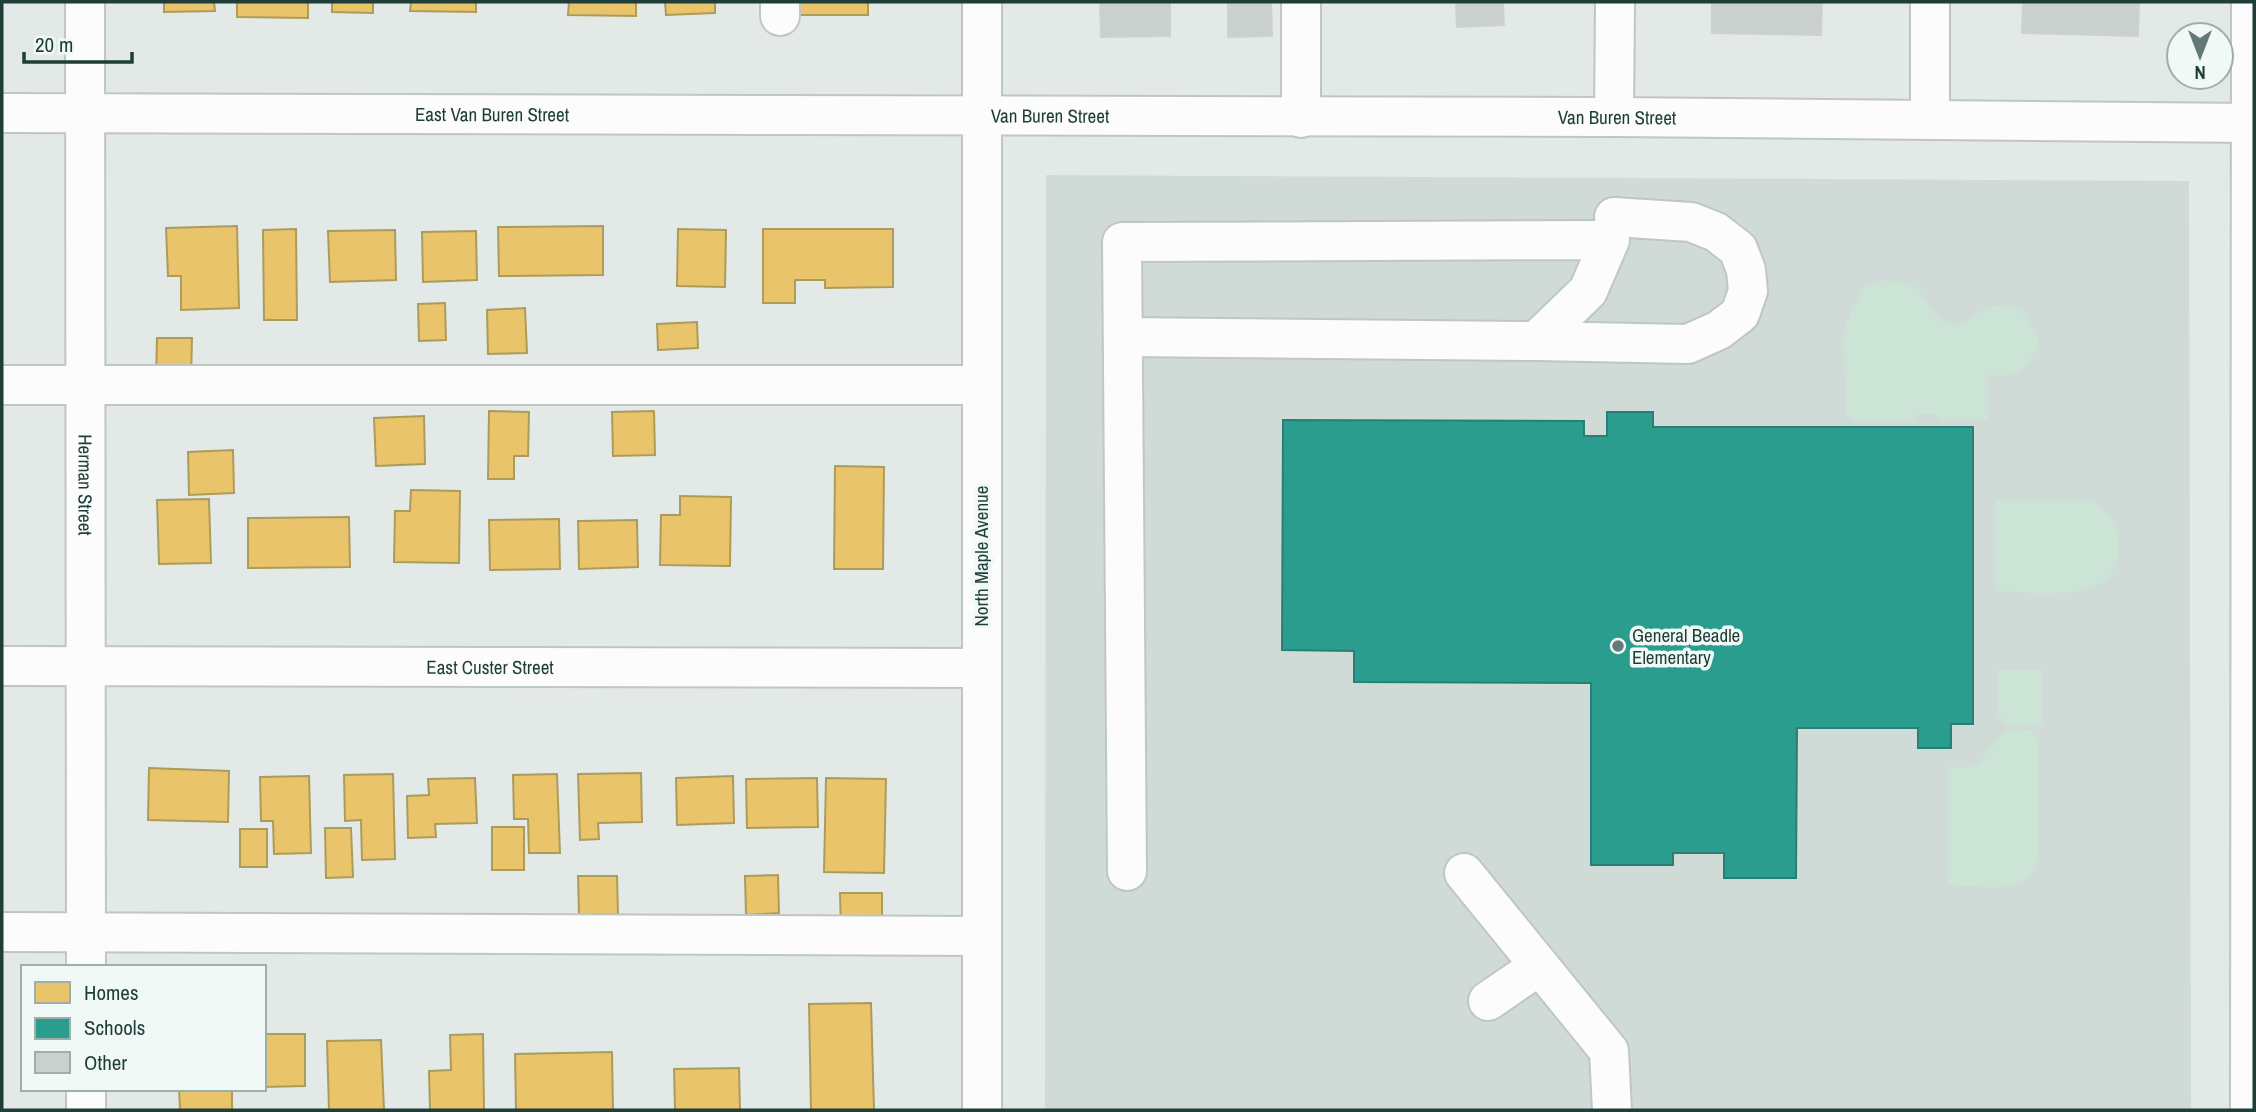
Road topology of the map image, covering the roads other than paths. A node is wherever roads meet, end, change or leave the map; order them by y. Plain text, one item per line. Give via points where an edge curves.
1 (85, 2) edge
2 (982, 2) edge
3 (1301, 2) edge
4 (1615, 2) edge
5 (1930, 2) edge
6 (2251, 2) edge
7 (2, 113) edge
8 (86, 114) junction
9 (981, 117) junction
10 (1614, 117) junction
11 (1301, 118) junction
12 (1930, 120) junction
13 (2253, 123) edge
14 (1612, 229) junction
15 (1123, 337) junction
16 (1536, 341) junction
17 (2, 385) edge
18 (86, 385) junction
19 (981, 385) junction
20 (2, 666) edge
21 (86, 666) junction
22 (980, 668) junction
23 (1127, 871) dead end
24 (1464, 873) dead end
25 (2, 932) edge
26 (981, 936) junction
27 (86, 949) edge
28 (1539, 966) junction
29 (1488, 1001) dead end
30 (86, 1091) edge
31 (86, 1110) edge
32 (982, 1110) edge
33 (1612, 1110) edge
34 (2250, 1110) edge

1 - 8 street, Herman Street
2 - 9 street, North Maple Avenue
3 - 11 street
4 - 10 street
5 - 12 street
6 - 13 street
7 - 8 street, East Van Buren Street
8 - 9 street, East Van Buren Street
8 - 18 street, Herman Street
9 - 11 street, Van Buren Street
9 - 19 street, North Maple Avenue
10 - 11 street, Van Buren Street
10 - 12 street, Van Buren Street
12 - 13 street, Van Buren Street
13 - 34 street
14 - 15 street via 1122,242
14 - 16 street via 1588,291
14 - 16 street via 1691,222 1716,232 1738,249 1746,270 1748,291 1740,314 1688,344
15 - 16 street
15 - 23 street
17 - 18 street
18 - 19 street
18 - 21 street, Herman Street
19 - 22 street, North Maple Avenue
20 - 21 street, East Custer Street
21 - 22 street, East Custer Street
21 - 27 street, Herman Street
22 - 26 street, North Maple Avenue
24 - 28 street
25 - 27 street
26 - 27 street
26 - 32 street, North Maple Avenue
28 - 29 street
28 - 33 street via 1609,1051
30 - 31 street

